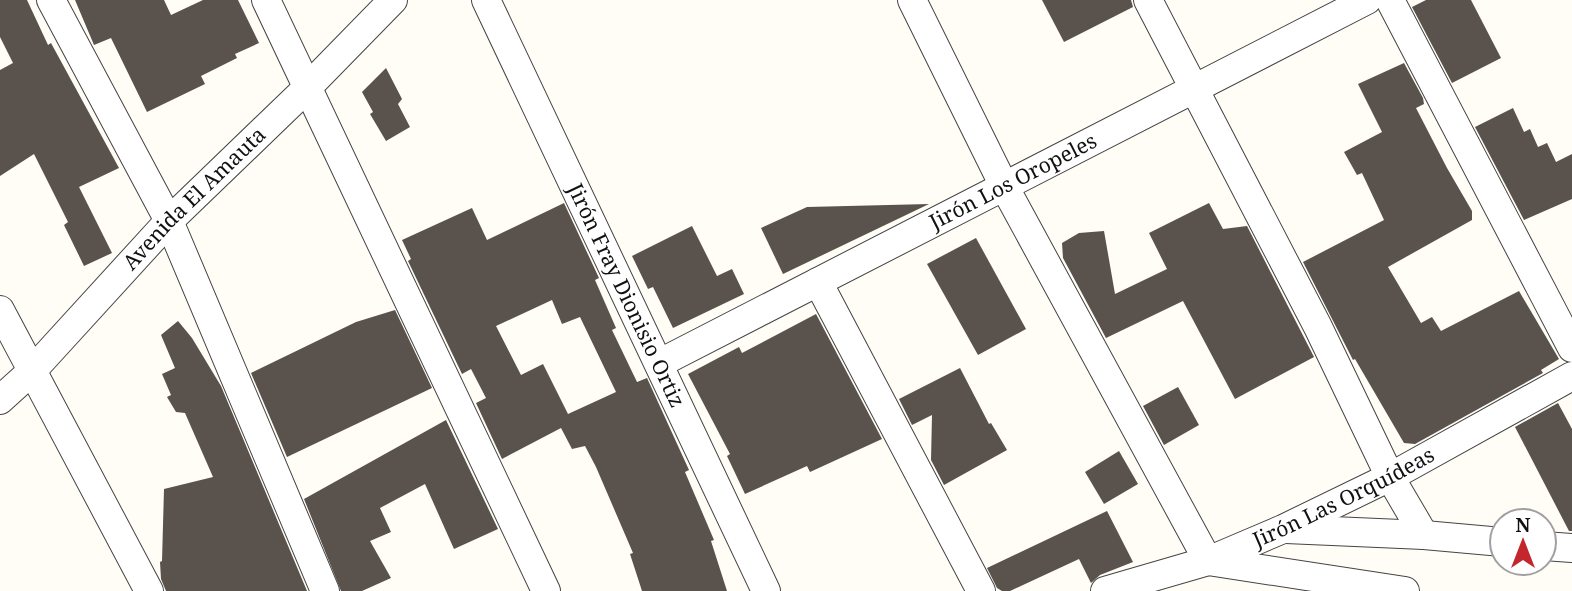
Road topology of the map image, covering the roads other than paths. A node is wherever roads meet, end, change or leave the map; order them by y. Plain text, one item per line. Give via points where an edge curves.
1 (51, 0) edge
2 (266, 0) edge
3 (393, 0) edge
4 (486, 0) edge
5 (912, 0) edge
6 (1148, 0) edge
7 (1367, 0) edge
8 (1390, 0) edge
9 (1195, 87) junction
10 (306, 89) junction
11 (1004, 186) junction
12 (169, 221) junction
13 (818, 282) junction
14 (0, 310) edge
15 (1572, 348) edge
16 (660, 363) junction
17 (32, 371) junction
18 (1572, 376) edge
19 (0, 400) edge
20 (1390, 477) junction
21 (1283, 529) junction
22 (1424, 535) junction
23 (1488, 541) edge
24 (1208, 561) junction
25 (149, 591) edge
26 (325, 591) edge
27 (546, 591) edge
28 (766, 591) edge
29 (981, 591) edge
30 (1105, 591) edge
31 (1405, 591) edge

1 - 12 street
2 - 10 street
3 - 10 street, Avenida El Amauta
4 - 16 street, Jirón Fray Dionisio Ortiz
5 - 11 street
6 - 9 street
7 - 9 street, Jirón Los Oropeles
8 - 15 street
9 - 11 street, Jirón Los Oropeles
9 - 20 street
10 - 12 street, Avenida El Amauta
10 - 27 street
11 - 13 street, Jirón Los Oropeles
11 - 24 street
12 - 17 street, Avenida El Amauta
12 - 26 street
13 - 16 street, Jirón Los Oropeles
13 - 29 street
14 - 17 street
16 - 28 street, Jirón Fray Dionisio Ortiz
17 - 19 street, Avenida El Amauta
17 - 25 street
18 - 20 street, Jirón Las Orquídeas
20 - 21 street, Jirón Las Orquídeas
20 - 22 street
21 - 22 street
21 - 24 street, Jirón Las Orquídeas
22 - 23 street
24 - 30 street, Jirón Las Orquídeas
24 - 31 street

